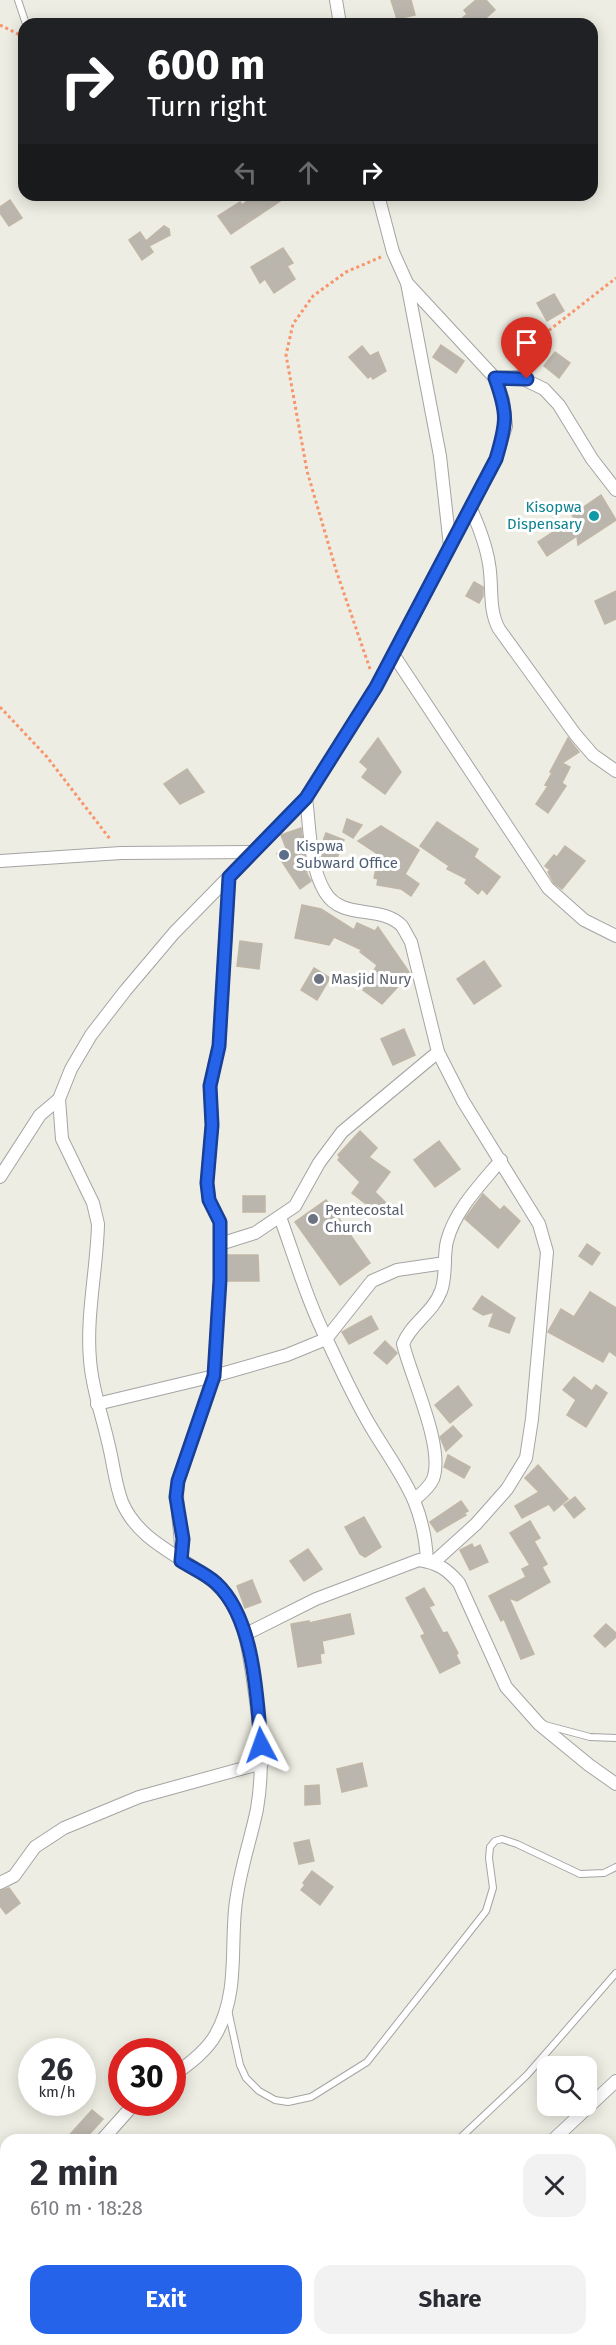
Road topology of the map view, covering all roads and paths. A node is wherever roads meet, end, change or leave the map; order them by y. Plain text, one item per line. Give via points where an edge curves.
1 (18, 0) edge
2 (336, 0) edge
3 (24, 18) edge
4 (339, 18) edge
5 (0, 25) edge
6 (18, 34) edge
7 (380, 201) edge
8 (393, 252) junction
9 (616, 278) edge
10 (406, 283) junction
11 (519, 377) junction
12 (495, 378) junction
13 (616, 490) edge
14 (471, 509) junction
15 (450, 546) junction
16 (393, 654) junction
17 (376, 687) junction
18 (0, 707) edge
19 (616, 771) edge
20 (306, 798) junction
21 (252, 852) junction
22 (121, 853) junction
23 (0, 861) edge
24 (229, 877) junction
25 (616, 936) edge
26 (438, 1052) junction
27 (59, 1099) junction
28 (501, 1160) junction
29 (0, 1176) edge
30 (280, 1217) junction
31 (220, 1244) junction
32 (445, 1263) junction
33 (326, 1339) junction
34 (214, 1376) junction
35 (97, 1404) junction
36 (414, 1500) junction
37 (181, 1561) junction
38 (430, 1562) junction
39 (246, 1634) junction
40 (539, 1724) junction
41 (616, 1738) edge
42 (262, 1763) junction
43 (616, 1784) edge
44 (616, 1867) edge
45 (0, 1883) edge
46 (616, 1973) edge
47 (227, 2006) junction
48 (186, 2066) edge
49 (616, 2081) edge
50 (123, 2116) edge
51 (107, 2134) edge
52 (465, 2134) edge
53 (559, 2134) edge

1 - 3 lane
2 - 4 street
5 - 6 path
7 - 8 street
8 - 10 street
8 - 17 path via 346,272 313,296 293,324 286,355 308,471 336,570
9 - 11 path via 532,346
10 - 12 street
10 - 15 street via 440,456
11 - 12 street
11 - 13 street via 544,389 559,405
12 - 14 street via 506,426 496,459
14 - 15 street
14 - 19 street via 490,566 494,619 499,629 575,734
15 - 16 street
16 - 17 street
16 - 25 street via 548,888 584,920
17 - 20 street
18 - 22 path via 47,757
20 - 21 street
20 - 26 street via 315,862 325,893 338,907 385,917 402,927 411,942
21 - 22 street
21 - 24 street
22 - 23 street
24 - 27 street via 174,933 91,1035
24 - 31 street via 219,1046 210,1086 212,1125 207,1183 209,1200 220,1222
26 - 28 street via 463,1101
26 - 30 street via 342,1132 295,1206
27 - 29 street via 40,1115
27 - 35 street via 62,1139 93,1203 98,1224 90,1359
28 - 32 street via 455,1223 447,1240
28 - 38 street via 539,1224 547,1252 526,1458 507,1489 476,1524
30 - 31 street via 255,1233
30 - 33 street
31 - 34 street
32 - 33 street via 397,1270 372,1281
32 - 36 street via 442,1290 403,1344 436,1458 433,1479
33 - 34 street
33 - 36 street
34 - 35 street
34 - 37 street via 178,1481
35 - 37 street via 122,1502 145,1535
36 - 38 street
37 - 39 street via 216,1582 232,1603
38 - 39 street via 419,1560 316,1599
38 - 40 street via 446,1569 459,1583 506,1687
39 - 42 street
40 - 41 lane via 590,1737
40 - 43 street
42 - 45 street via 139,1797 64,1828 35,1846 14,1876
42 - 47 street via 235,1910 233,1972
44 - 47 lane via 604,1873 580,1874 517,1844 495,1841 490,1847 493,1888 486,1911 367,2062 311,2097 288,2102 275,2100 246,2078
46 - 52 lane via 527,2075
47 - 48 street via 216,2035
49 - 53 street
50 - 51 street

